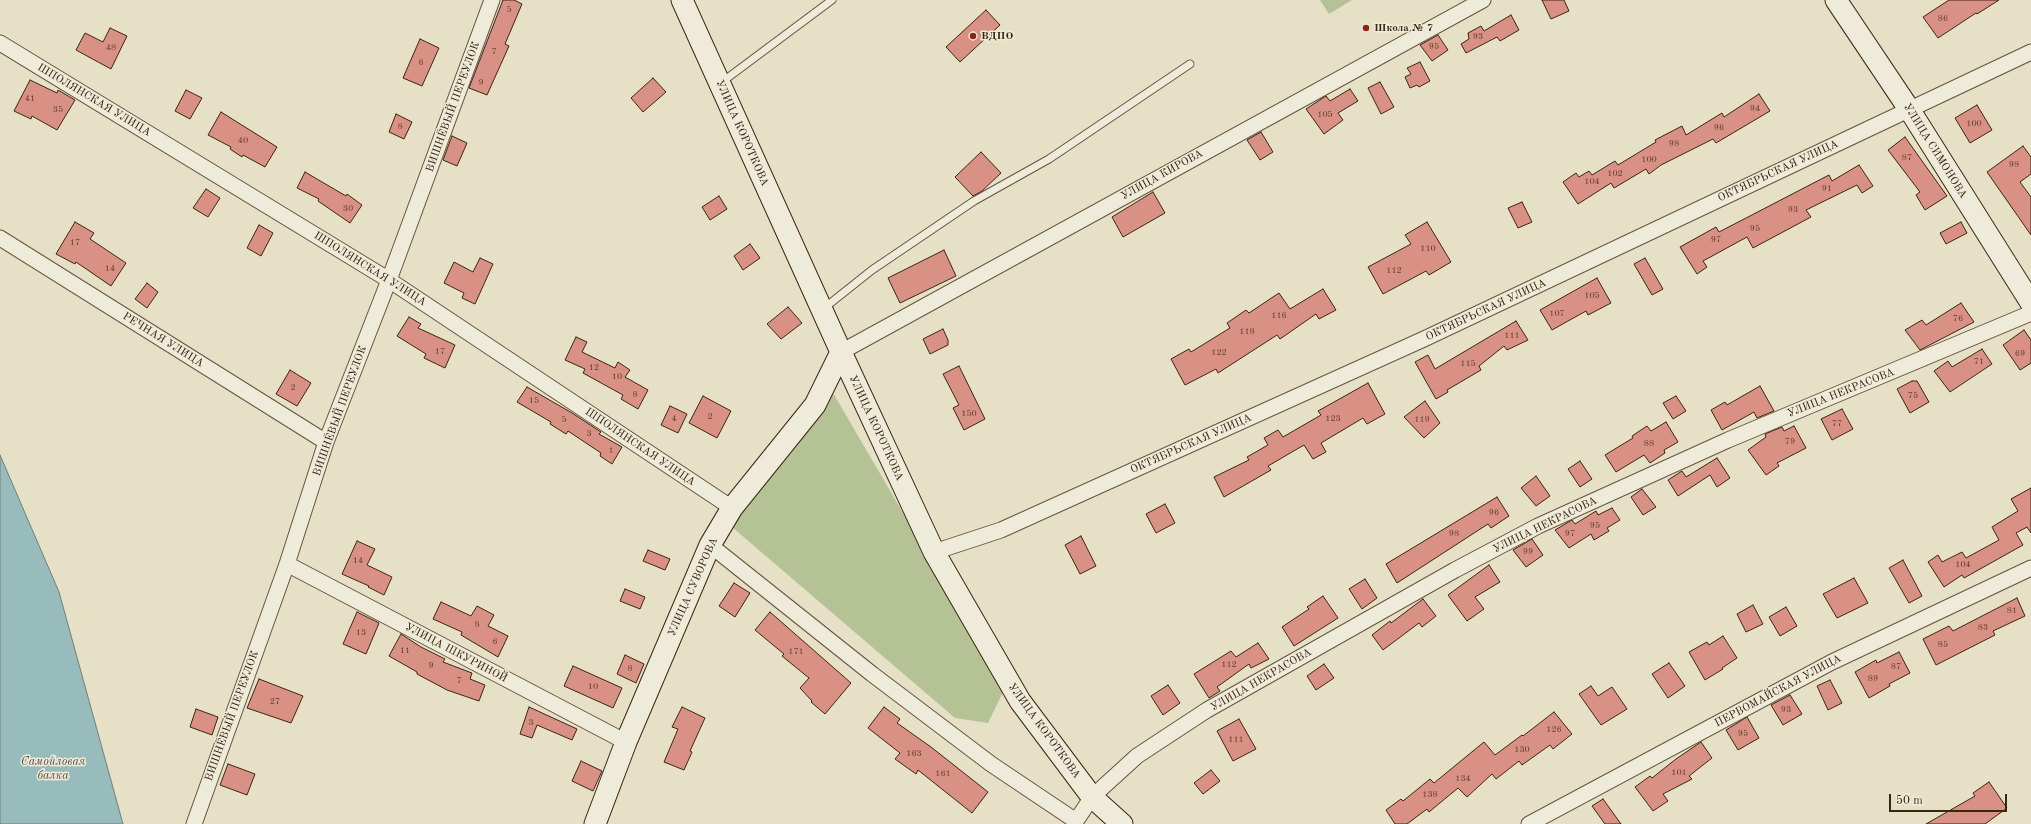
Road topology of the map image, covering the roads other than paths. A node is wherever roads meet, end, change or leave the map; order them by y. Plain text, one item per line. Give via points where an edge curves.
1 (492, 0) edge
2 (682, 0) edge
3 (832, 0) edge
4 (1483, 0) edge
5 (1836, 0) edge
6 (0, 43) edge
7 (2031, 52) edge
8 (1190, 64) dead end
9 (720, 84) junction
10 (1909, 109) junction
11 (0, 238) edge
12 (389, 280) junction
13 (2031, 303) edge
14 (822, 310) junction
15 (2031, 313) edge
16 (841, 352) junction
17 (326, 442) junction
18 (732, 508) junction
19 (710, 545) junction
20 (934, 552) junction
21 (286, 564) junction
22 (2031, 568) edge
23 (626, 742) junction
24 (1092, 797) junction
25 (194, 824) edge
26 (595, 824) edge
27 (1122, 824) edge
28 (1529, 824) edge

1 - 12 street, ВИШНЁВЫЙ ПЕРЕУЛОК
2 - 9 street, УЛИЦА КОРОТКОВА
3 - 9 lane
4 - 16 street, УЛИЦА КИРОВА
5 - 10 street, УЛИЦА СИМОНОВА
6 - 12 street, ШПОЛЯНСКАЯ УЛИЦА
7 - 10 street, ОКТЯБРЬСКАЯ УЛИЦА
8 - 14 lane via 1049,159 974,201 872,270
9 - 14 street, УЛИЦА КОРОТКОВА
10 - 13 street, УЛИЦА СИМОНОВА
10 - 20 street, ОКТЯБРЬСКАЯ УЛИЦА via 1395,352 1001,530
11 - 17 street, РЕЧНАЯ УЛИЦА
12 - 17 street, ВИШНЁВЫЙ ПЕРЕУЛОК
12 - 18 street, ШПОЛЯНСКАЯ УЛИЦА
14 - 16 street, УЛИЦА КОРОТКОВА
15 - 24 street, УЛИЦА НЕКРАСОВА via 1728,440 1538,526 1208,710 1136,756
16 - 18 street, УЛИЦА СУВОРОВА via 815,405
16 - 20 street, УЛИЦА КОРОТКОВА
17 - 21 street, ВИШНЁВЫЙ ПЕРЕУЛОК
18 - 19 street, УЛИЦА СУВОРОВА
19 - 23 street, УЛИЦА СУВОРОВА
19 - 24 street, УЛИЦА НЕКРАСОВА via 991,764 1076,821
20 - 24 street, УЛИЦА КОРОТКОВА via 1020,702
21 - 23 street, УЛИЦА ШКУРИНОЙ
21 - 25 street, ВИШНЁВЫЙ ПЕРЕУЛОК
22 - 28 street, ПЕРВОМАЙСКАЯ УЛИЦА via 1832,662
23 - 26 street, УЛИЦА СУВОРОВА
24 - 27 street, УЛИЦА КОРОТКОВА

